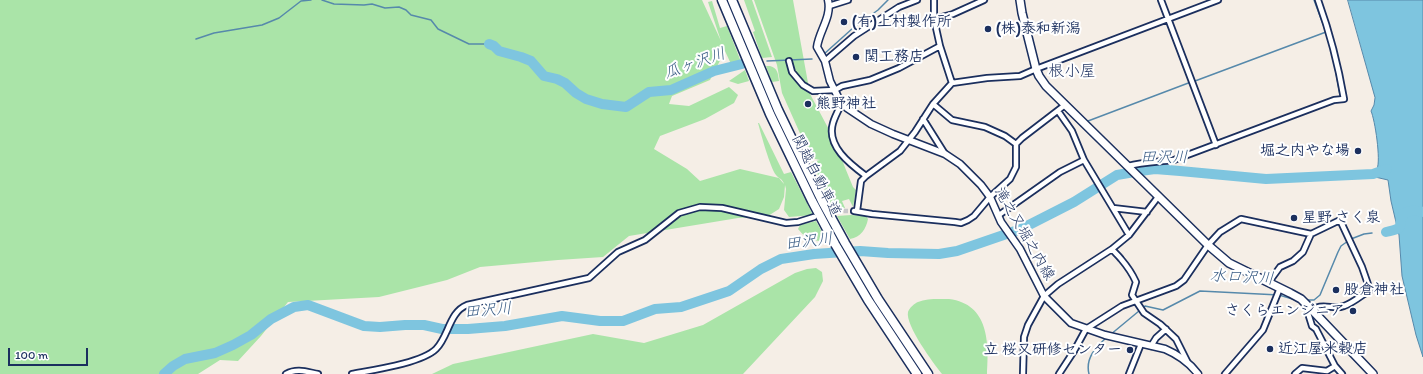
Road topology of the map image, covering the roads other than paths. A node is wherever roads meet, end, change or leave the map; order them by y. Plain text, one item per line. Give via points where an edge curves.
1 (722, 0) edge
2 (732, 0) edge
3 (848, 0) edge
4 (918, 0) edge
5 (934, 0) edge
6 (984, 0) edge
7 (1020, 0) edge
8 (1161, 0) edge
9 (1218, 0) edge
10 (1318, 0) edge
11 (829, 3) edge
12 (934, 19) junction
13 (1168, 19) junction
14 (940, 46) junction
15 (789, 61) dead end
16 (825, 61) junction
17 (1036, 69) junction
18 (952, 83) junction
19 (835, 90) junction
20 (842, 103) junction
21 (933, 104) junction
22 (1065, 105) junction
23 (1058, 111) junction
24 (923, 118) junction
25 (908, 140) junction
26 (1016, 144) junction
27 (1216, 145) junction
28 (945, 154) junction
29 (1084, 160) junction
30 (1129, 168) junction
31 (866, 176) junction
32 (990, 197) junction
33 (1158, 197) junction
34 (1113, 208) junction
35 (1147, 212) junction
36 (998, 215) junction
37 (814, 217) tunnel mouth
38 (1311, 234) junction
39 (1130, 235) junction
40 (1208, 245) junction
41 (1112, 249) junction
42 (1269, 282) junction
43 (1280, 288) junction
44 (1044, 296) junction
45 (1136, 301) junction
46 (1312, 310) junction
47 (1086, 329) junction
48 (1166, 329) junction
49 (1142, 344) junction
50 (1151, 346) junction
51 (1187, 361) junction
52 (909, 363) junction
53 (1335, 366) junction
54 (286, 374) edge
55 (318, 374) edge
56 (352, 374) edge
57 (912, 374) edge
58 (917, 374) edge
59 (928, 374) edge
60 (1023, 374) edge
61 (1060, 374) edge
62 (1129, 374) edge
63 (1198, 374) edge
64 (1225, 374) edge
65 (1295, 374) edge
66 (1342, 374) edge
67 (1373, 374) edge

1 - 52 highway, 関越自動車道 via 757,86 812,201 868,300
2 - 59 highway, 関越自動車道 via 788,133 822,201 863,274
3 - 11 street
4 - 16 street via 899,6 854,36
5 - 12 street
6 - 12 street via 953,14
7 - 17 main road
8 - 13 street
9 - 13 street
10 - 27 street via 1333,44 1344,99 1334,100
11 - 16 main road, 滝之又堀之内線 via 825,26 817,47
12 - 14 street
13 - 17 street
13 - 27 street
14 - 18 street
14 - 19 street via 899,68
15 - 19 street via 792,72 803,85 813,91
16 - 19 main road, 滝之又堀之内線
17 - 18 street via 1020,76
17 - 22 main road via 1046,86
18 - 21 street
19 - 20 main road, 滝之又堀之内線
20 - 25 main road, 滝之又堀之内線 via 871,124
20 - 31 street via 832,124 833,144
21 - 24 street
21 - 26 street via 952,120 985,127
22 - 23 street
22 - 30 main road
23 - 26 street
23 - 29 street via 1072,131
24 - 25 street
24 - 28 street
25 - 28 main road, 滝之又堀之内線
25 - 31 street via 900,151
26 - 32 street via 1014,172
27 - 30 street via 1174,160 1139,163
28 - 32 main road, 滝之又堀之内線 via 960,164
29 - 34 street
29 - 36 street via 1060,172
30 - 33 main road
31 - 32 street via 861,181 855,211 961,223 974,216
32 - 36 main road, 滝之又堀之内線
33 - 35 street
33 - 40 main road
34 - 35 street
34 - 39 street
35 - 39 street
36 - 44 main road, 滝之又堀之内線 via 1018,245
37 - 56 street via 786,223 722,208 700,207 679,213 645,240 618,252 590,278 467,305 459,309 440,344 428,354 409,362
38 - 40 street via 1241,219 1220,232
38 - 42 street via 1303,252 1293,261 1280,267
38 - 46 street via 1340,220 1370,290 1342,307 1324,306
39 - 41 street
40 - 42 main road via 1229,263
40 - 45 street via 1184,280 1176,286
41 - 44 street
41 - 45 street via 1130,270 1136,282 1132,295
42 - 43 main road
43 - 46 main road via 1301,300
43 - 64 street via 1262,330
44 - 47 main road, 滝之又堀之内線 via 1071,323
44 - 60 street via 1024,337
45 - 47 street via 1122,306
45 - 48 street via 1144,313
46 - 53 street via 1308,313 1310,322
46 - 67 main road
47 - 49 main road, 滝之又堀之内線
47 - 61 street
48 - 50 street
48 - 51 street via 1176,339
49 - 50 main road, 滝之又堀之内線
49 - 62 street
50 - 51 main road, 滝之又堀之内線 via 1174,353
51 - 63 main road, 滝之又堀之内線
52 - 57 highway
52 - 58 highway, 関越自動車道
53 - 65 street via 1327,371 1302,368
53 - 66 street
54 - 55 street via 301,370

